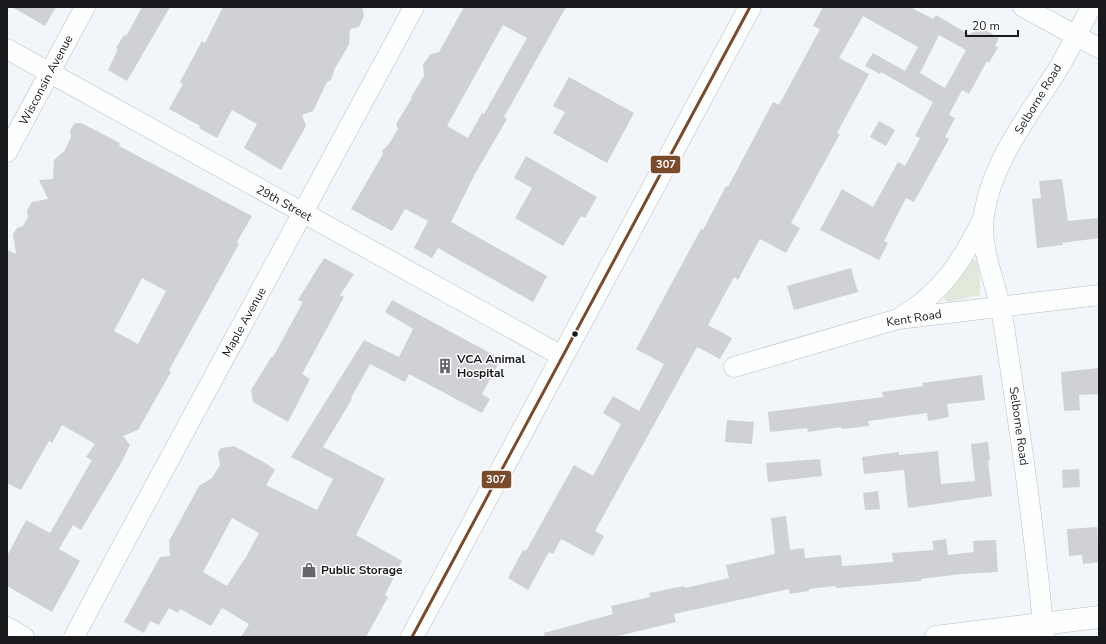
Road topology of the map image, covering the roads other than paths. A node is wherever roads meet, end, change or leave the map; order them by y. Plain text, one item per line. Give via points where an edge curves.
1 (85, 7) edge
2 (414, 7) edge
3 (750, 7) edge
4 (1023, 7) edge
5 (1091, 7) edge
6 (1076, 35) junction
7 (1099, 48) edge
8 (7, 49) edge
9 (50, 73) junction
10 (7, 152) edge
11 (303, 213) junction
12 (984, 216) junction
13 (1099, 295) edge
14 (1001, 306) junction
15 (898, 319) junction
16 (562, 356) junction
17 (734, 367) dead end
18 (1099, 617) edge
19 (7, 628) edge
20 (1043, 630) edge
21 (24, 637) edge
22 (74, 637) edge
23 (412, 637) edge
24 (936, 637) edge

1 - 9 street, Wisconsin Avenue
2 - 11 street, Maple Avenue
3 - 16 main road
4 - 6 street
5 - 6 street, Selborne Road
6 - 7 street
6 - 12 street, Selborne Road via 1006,153 992,182
8 - 9 street, 29th Street
9 - 10 street, Wisconsin Avenue
9 - 11 street, 29th Street
11 - 16 street, 29th Street
11 - 22 street, Maple Avenue
12 - 14 street, Selborne Road via 988,263
12 - 15 street, Selborne Road via 967,250 943,284 916,308
13 - 14 street, Kent Road
14 - 15 street, Kent Road
14 - 20 street, Selborne Road via 1025,467
15 - 17 street, Kent Road
16 - 23 main road
18 - 20 main road
19 - 21 street
20 - 24 main road

